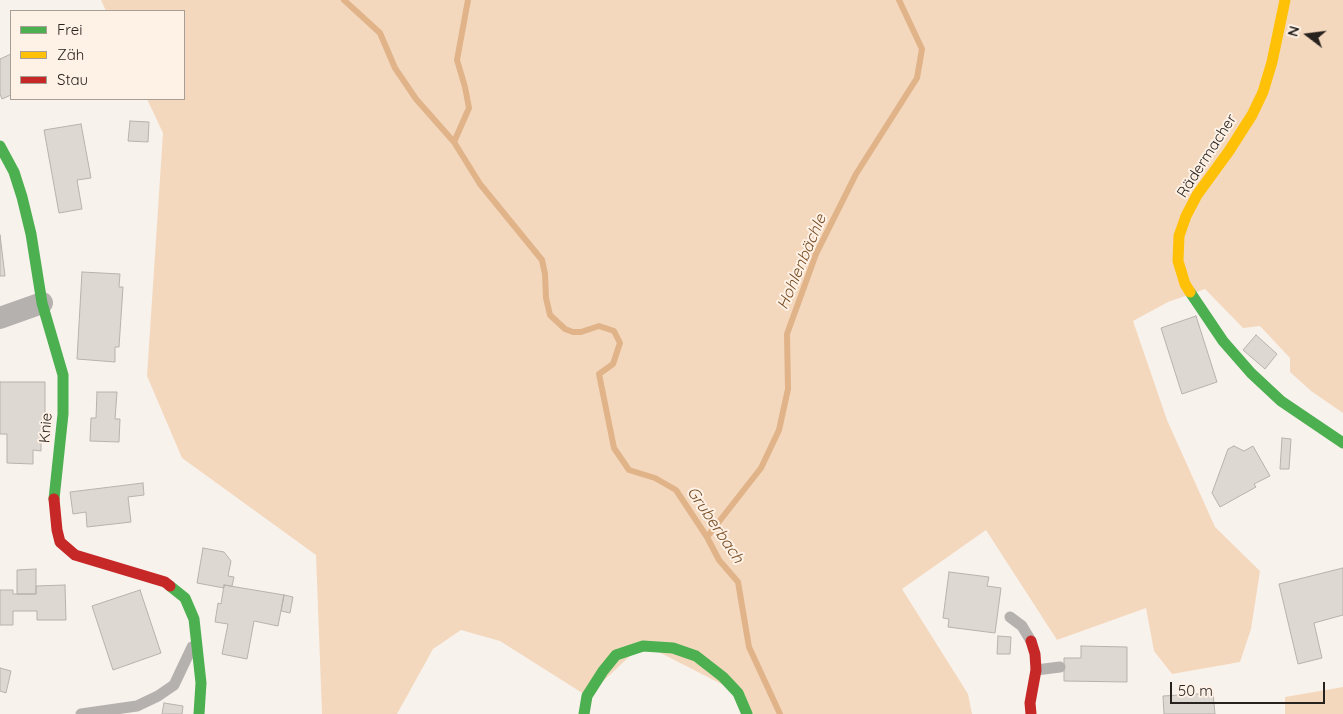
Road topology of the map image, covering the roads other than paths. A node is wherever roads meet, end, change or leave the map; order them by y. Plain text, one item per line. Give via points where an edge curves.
1 (1285, 0) edge
2 (0, 146) edge
3 (42, 304) junction
4 (0, 318) edge
5 (1343, 442) edge
6 (1010, 617) dead end
7 (197, 636) junction
8 (1031, 641) joint
9 (1060, 667) dead end
10 (1036, 670) junction
11 (81, 714) edge
12 (198, 714) edge
13 (584, 714) edge
14 (747, 714) edge
15 (1032, 714) edge

1 - 5 street, Rädermacher via 1263,92 1252,115 1186,216 1179,236 1178,261 1185,284 1202,311 1251,373 1281,401
2 - 3 street, Knie via 14,172 22,197
3 - 4 street
3 - 7 street, Knie via 63,375 63,414 54,497 60,542 75,555 165,582 185,598
6 - 8 lane via 1022,626
7 - 11 lane via 174,685 158,696 137,706
7 - 12 street, Knie via 202,683
8 - 10 street
9 - 10 lane
10 - 15 street via 1030,703
13 - 14 street via 587,696 616,655 643,646 673,648 696,656 733,688

